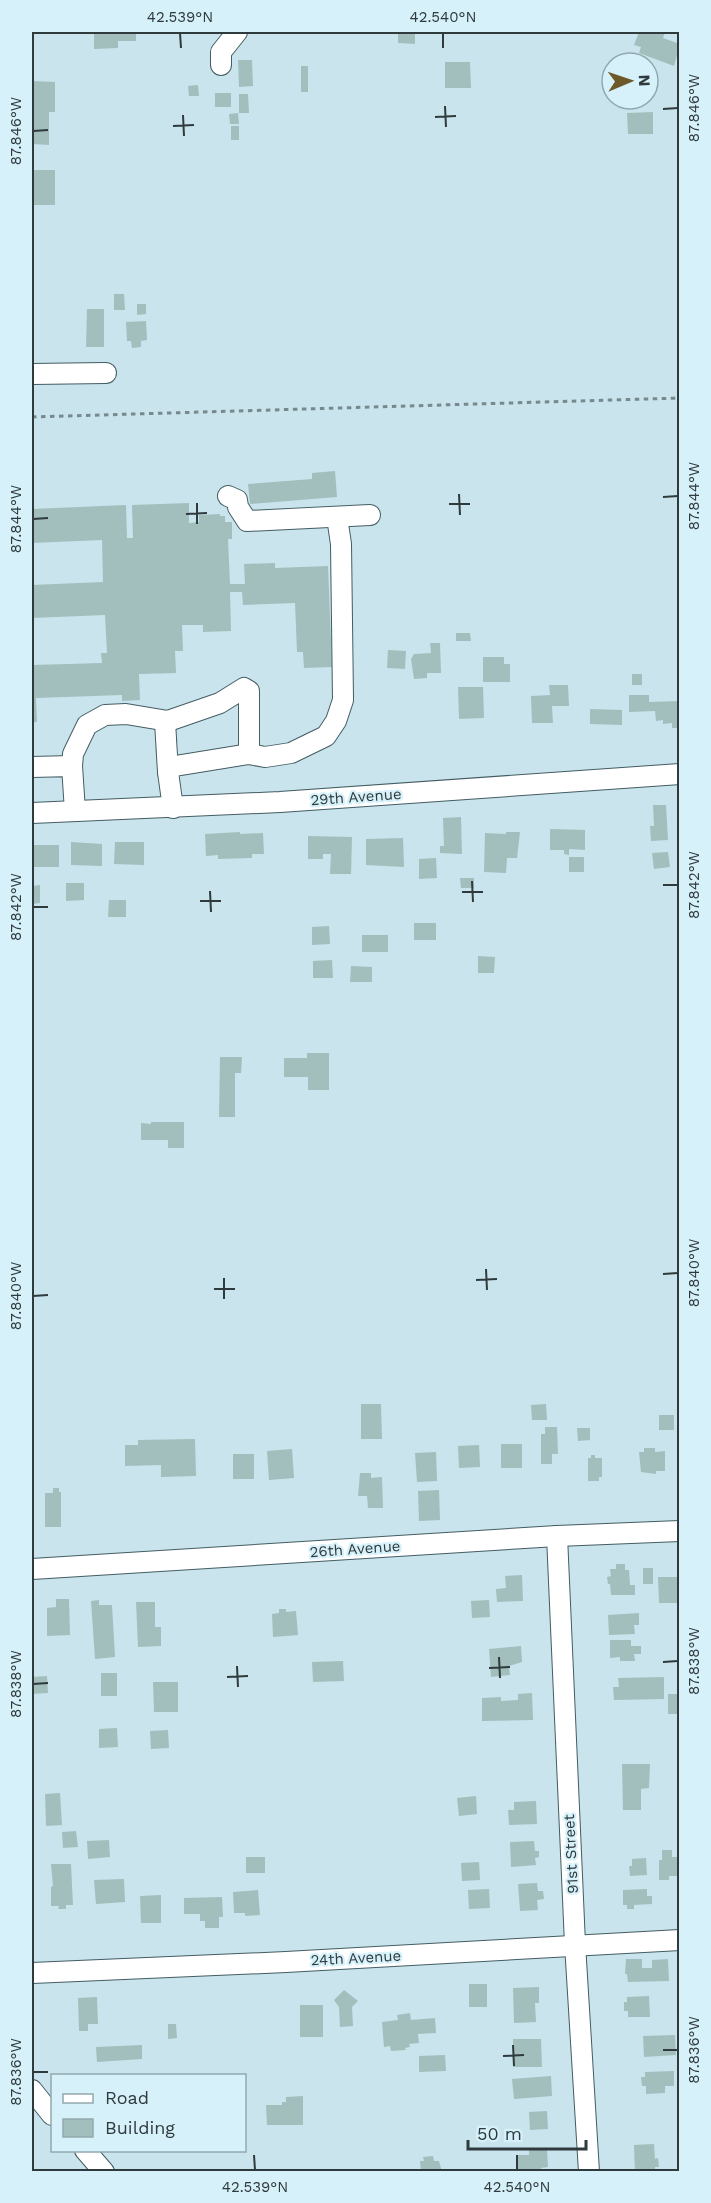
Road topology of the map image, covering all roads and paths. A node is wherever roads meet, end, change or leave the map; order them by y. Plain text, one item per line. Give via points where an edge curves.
1 (237, 32) edge
2 (221, 65) dead end
3 (106, 373) dead end
4 (32, 374) edge
5 (680, 398) edge
6 (32, 417) edge
7 (228, 496) dead end
8 (370, 515) dead end
9 (337, 517) junction
10 (165, 722) junction
11 (249, 754) junction
12 (72, 766) junction
13 (32, 767) edge
14 (168, 772) junction
15 (680, 774) edge
16 (172, 808) junction
17 (75, 812) junction
18 (32, 813) edge
19 (680, 1531) edge
20 (557, 1536) junction
21 (32, 1569) edge
22 (680, 1940) edge
23 (575, 1944) junction
24 (32, 1973) edge
25 (32, 2090) edge
26 (43, 2110) edge
27 (86, 2152) edge
28 (104, 2172) edge
29 (589, 2172) edge

1 - 2 street via 221,52
3 - 4 street
5 - 6 path
7 - 9 street via 237,500 247,521
8 - 9 street
9 - 11 street via 341,544 343,700 336,721 326,736 291,753 265,757
10 - 11 street via 220,703 242,688 248,689
10 - 12 street via 126,714 105,715 87,725 73,754
10 - 14 street
11 - 14 street via 175,766
12 - 13 street
12 - 17 street
14 - 16 street
15 - 16 street, 29th Avenue
16 - 17 street, 29th Avenue
17 - 18 street, 29th Avenue
19 - 20 street, 26th Avenue
20 - 21 street, 26th Avenue
20 - 23 street, 91st Street
22 - 23 street, 24th Avenue
23 - 24 street, 24th Avenue
23 - 29 street, 91st Street
25 - 26 street
27 - 28 street

